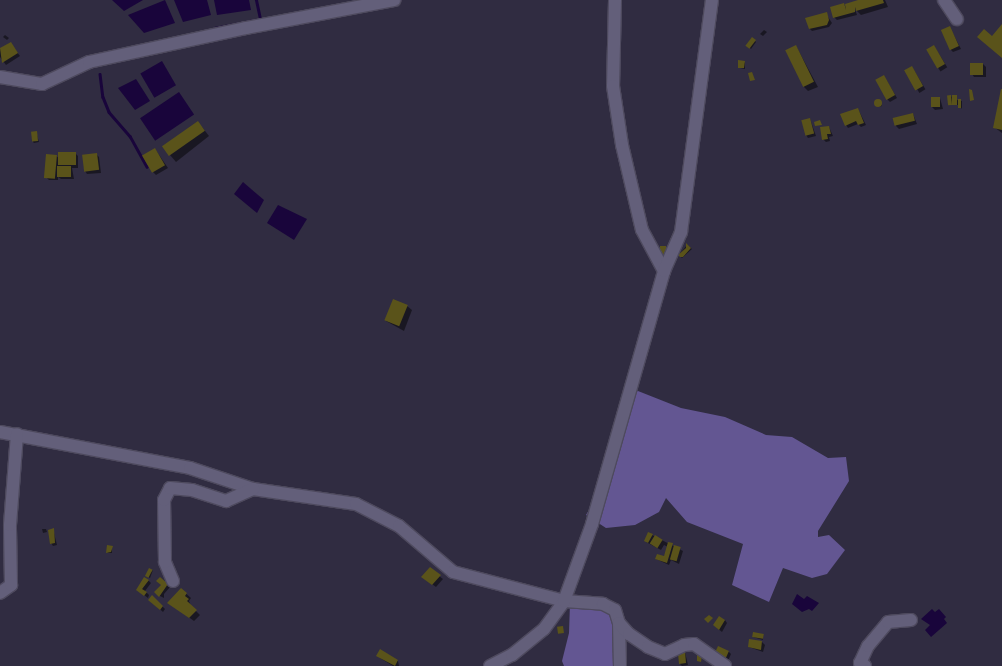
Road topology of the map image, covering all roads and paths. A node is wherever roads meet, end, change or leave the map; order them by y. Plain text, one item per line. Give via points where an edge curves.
1 (394, 0) edge
2 (615, 0) edge
3 (712, 0) edge
4 (944, 0) edge
5 (957, 19) dead end
6 (0, 77) edge
7 (664, 271) junction
8 (0, 432) edge
9 (17, 434) junction
10 (253, 489) junction
11 (172, 581) dead end
12 (0, 593) edge
13 (564, 601) junction
14 (911, 620) dead end
15 (619, 622) junction
16 (490, 666) edge
17 (620, 666) edge
18 (725, 666) edge
19 (865, 666) edge

1 - 6 street via 246,28 89,62 42,84
2 - 7 street via 613,86 622,145 642,230
3 - 7 street via 681,232
4 - 5 street
7 - 13 street via 592,524
8 - 9 street
9 - 10 street via 190,468
9 - 12 street via 10,525 10,585
10 - 11 street via 226,501 192,490 170,488 164,500 165,562
10 - 13 street via 356,504 399,526 453,572
13 - 15 street via 603,604 615,610
13 - 16 street via 544,629 512,655
14 - 19 street via 888,622 868,646 860,664
15 - 17 street
15 - 18 street via 629,634 665,654 684,645 694,644

